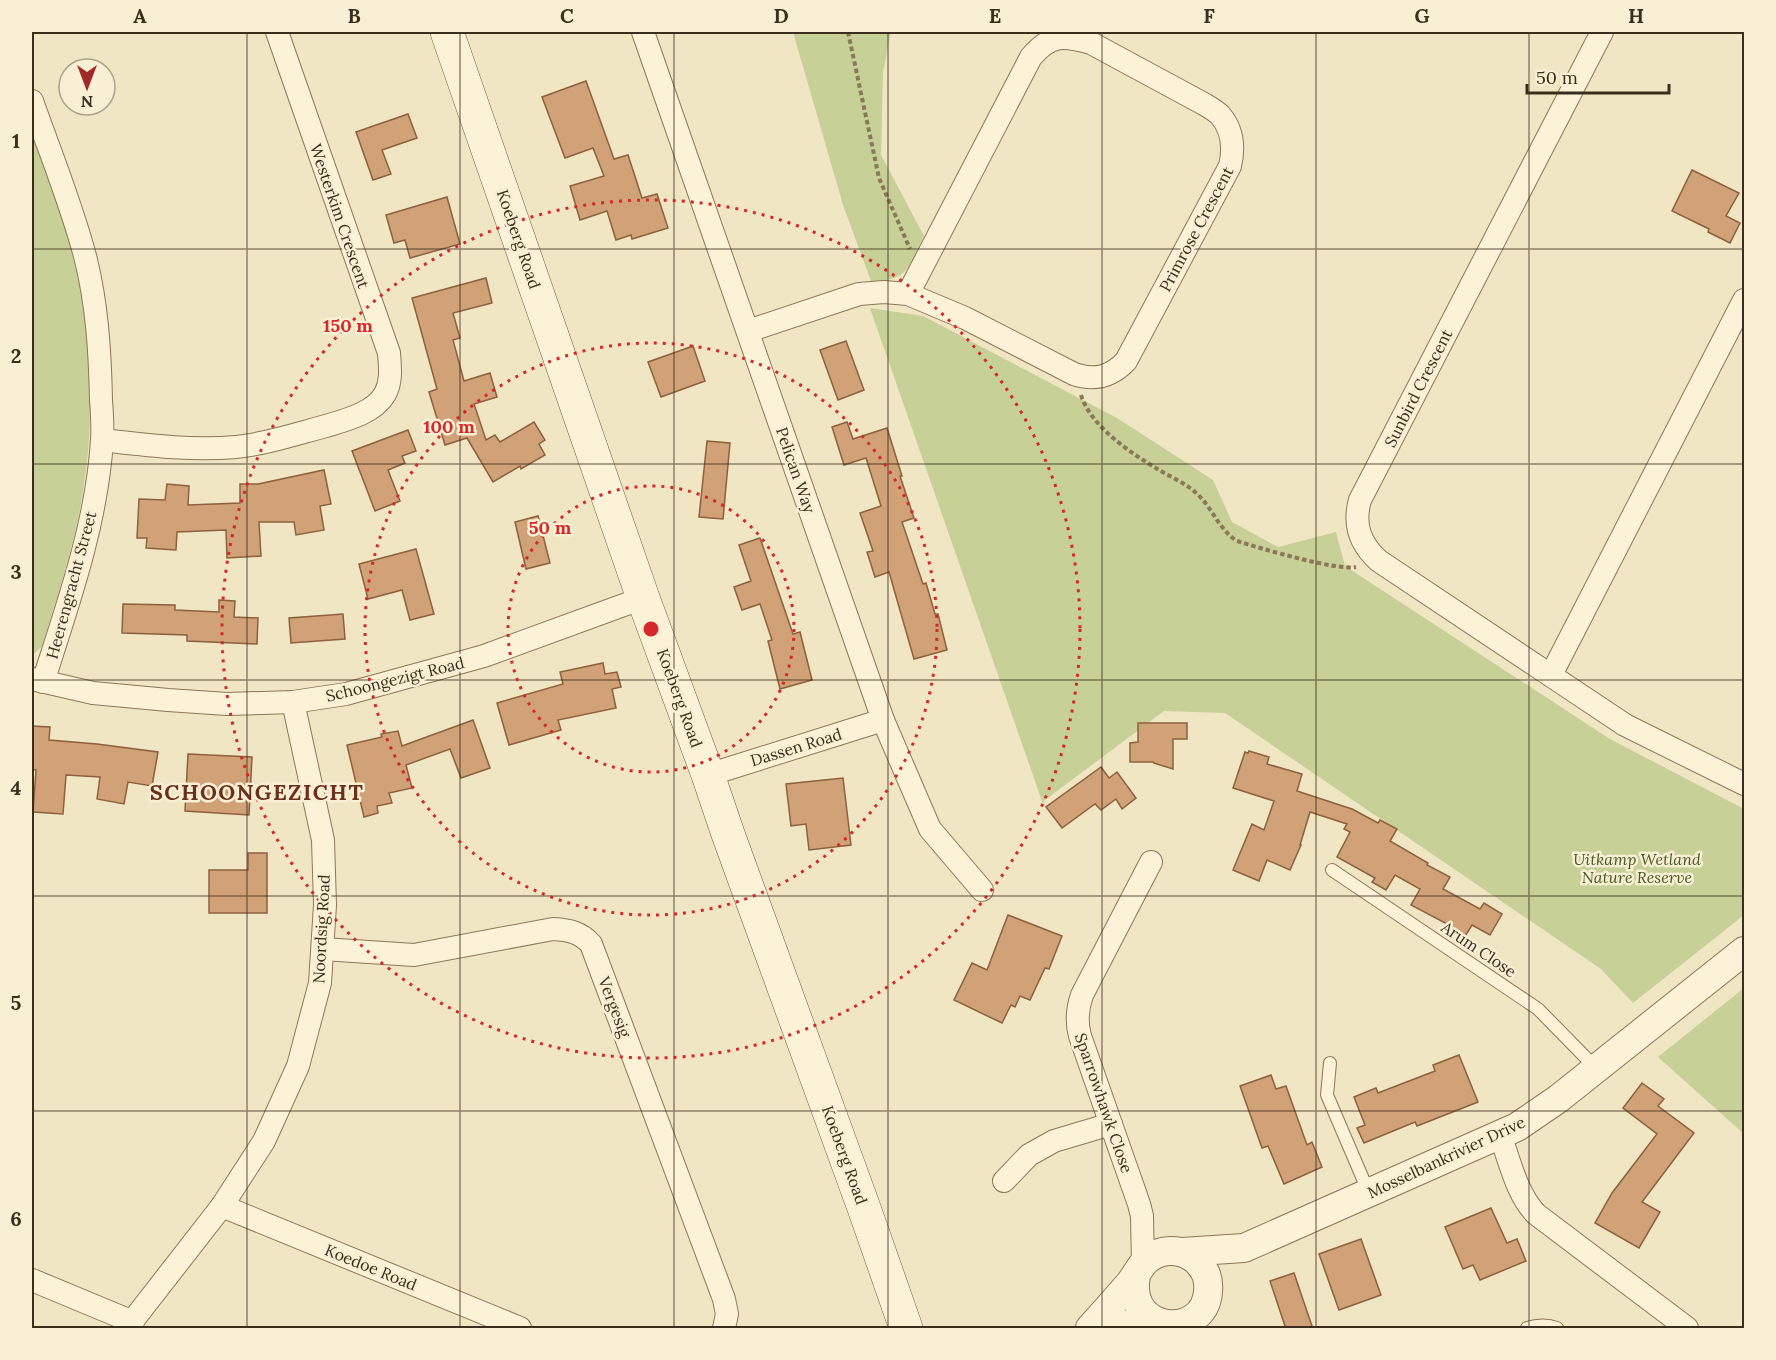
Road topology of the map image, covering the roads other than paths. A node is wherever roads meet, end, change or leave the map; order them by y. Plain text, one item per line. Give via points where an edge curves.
1 (277, 32) edge
2 (447, 32) edge
3 (643, 32) edge
4 (1602, 32) edge
5 (32, 101) edge
6 (908, 294) junction
7 (1744, 300) edge
8 (748, 331) junction
9 (102, 440) junction
10 (643, 598) junction
11 (1551, 675) junction
12 (37, 680) edge
13 (293, 702) junction
14 (883, 720) junction
15 (708, 775) junction
16 (1743, 780) edge
17 (1151, 862) dead end
18 (1332, 870) dead end
19 (982, 890) dead end
20 (323, 949) junction
21 (1744, 951) edge
22 (1330, 1063) dead end
23 (1596, 1068) junction
24 (1111, 1124) junction
25 (1500, 1135) junction
26 (1004, 1180) dead end
27 (1369, 1193) junction
28 (222, 1206) junction
29 (864, 1208) junction
30 (1142, 1216) junction
31 (1244, 1248) junction
32 (1176, 1251) junction
33 (1139, 1270) junction
34 (32, 1280) edge
35 (1203, 1311) edge
36 (130, 1325) edge
37 (1165, 1325) edge
38 (1684, 1328) edge
39 (520, 1329) edge
40 (724, 1329) edge
41 (906, 1329) edge
42 (926, 1329) edge
43 (1090, 1329) edge
44 (1099, 1329) edge
45 (1527, 1329) edge
46 (1557, 1329) edge

1 - 9 street, Westerkim Crescent via 389,353 390,383 385,395 359,415 280,439 236,447 178,448
2 - 10 main road, Koeberg Road
3 - 8 street, Pelican Way
4 - 11 street, Sunbird Crescent via 1360,500 1358,511 1363,543 1379,561
5 - 9 street, Heerengracht Street via 68,200 94,298
6 - 6 street, Primrose Crescent via 1031,57 1042,44 1073,38 1091,44 1204,104 1220,115 1230,132 1230,166 1126,361 1113,373 1084,378
6 - 8 street, Primrose Crescent via 860,294
7 - 11 street
8 - 14 street, Pelican Way
9 - 12 street, Heerengracht Street via 95,494 71,595
10 - 13 street, Schoongezigt Road via 484,656 346,694
10 - 15 main road, Koeberg Road
11 - 16 street, Sunbird Crescent via 1625,725
12 - 13 street, Schoongezigt Road via 93,693 168,700 227,704
13 - 20 street, Noordsig Road via 323,840
14 - 15 street, Dassen Road
14 - 19 street, Pelican Way via 930,829
15 - 29 main road, Koeberg Road
17 - 24 street, Sparrowhawk Close via 1077,1011 1080,1036
18 - 23 lane, Arum Close via 1538,1009
20 - 28 street, Noordsig Road via 320,982 298,1066 264,1141
20 - 40 street, Vergesig via 414,955 553,928 584,936 591,944 724,1299
21 - 23 street, Mosselbankrivier Drive
22 - 27 lane via 1327,1095
23 - 25 street, Mosselbankrivier Drive via 1538,1114
24 - 26 street via 1054,1141 1029,1155
24 - 30 street, Sparrowhawk Close
25 - 27 street, Mosselbankrivier Drive
25 - 38 street via 1530,1208
27 - 31 street, Mosselbankrivier Drive
28 - 36 street, Noordsig Road
28 - 39 street, Koedoe Road
29 - 41 main road, Koeberg Road
29 - 42 main road via 879,1214 883,1221
30 - 32 street, Sparrowhawk Close
30 - 33 street, Sparrowhawk Close
31 - 32 street, Mosselbankrivier Drive
31 - 35 street, Mosselbankrivier Drive
32 - 33 street, Mosselbankrivier Drive via 1155,1254
32 - 35 street via 1190,1256 1203,1268
33 - 37 street via 1137,1302 1148,1316
33 - 43 street, Mosselbankrivier Drive
34 - 36 street
35 - 37 street, Mosselbankrivier Drive via 1183,1323
37 - 44 street, Mosselbankrivier Drive
45 - 46 lane via 1547,1325

